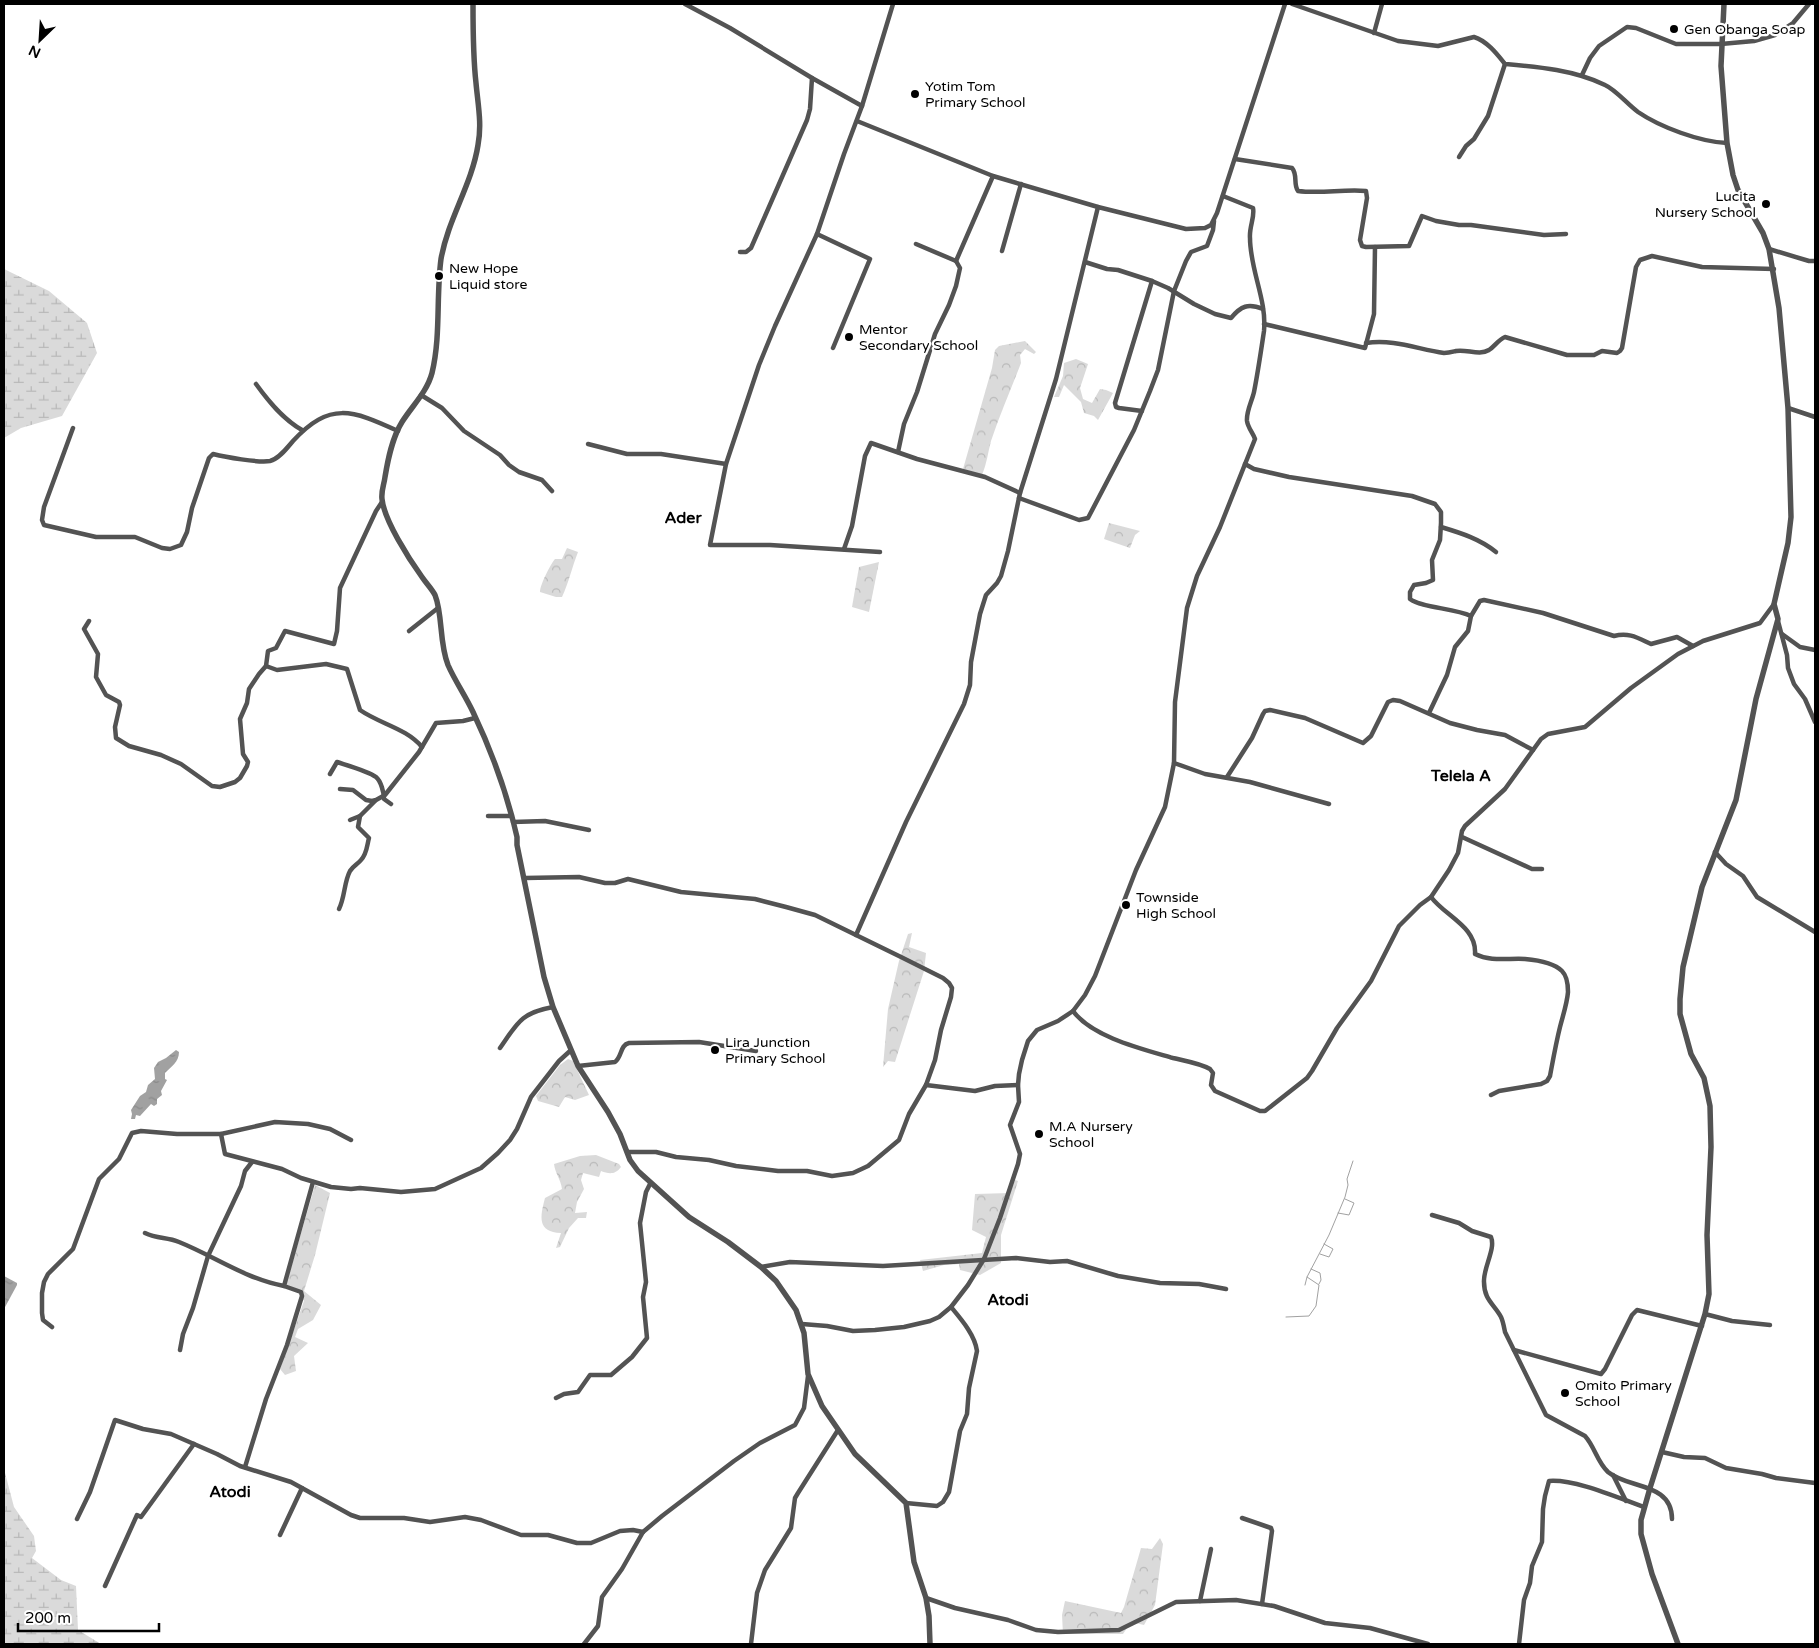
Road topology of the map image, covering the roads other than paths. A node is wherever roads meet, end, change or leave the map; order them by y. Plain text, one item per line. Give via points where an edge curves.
1 (473, 4) edge
2 (685, 4) edge
3 (893, 4) edge
4 (1285, 4) edge
5 (1292, 4) edge
6 (1382, 4) edge
7 (1724, 4) edge
8 (1809, 4) edge
9 (1374, 33) junction
10 (1721, 44) junction
11 (1504, 64) junction
12 (1582, 75) junction
13 (812, 78) junction
14 (862, 106) junction
15 (857, 121) junction
16 (1727, 143) junction
17 (1459, 158) dead end
18 (1235, 159) junction
19 (993, 176) junction
20 (1022, 184) junction
21 (1223, 196) junction
22 (1098, 207) junction
23 (1214, 220) junction
24 (818, 234) junction
25 (1566, 234) dead end
26 (916, 244) dead end
27 (1375, 247) junction
28 (1769, 249) junction
29 (740, 252) dead end
30 (1002, 252) dead end
31 (956, 261) junction
32 (1815, 261) edge
33 (1085, 262) junction
34 (1774, 269) junction
35 (1152, 281) junction
36 (1174, 291) junction
37 (1263, 309) junction
38 (1264, 324) junction
39 (1366, 343) junction
40 (833, 348) dead end
41 (256, 384) dead end
42 (421, 395) junction
43 (1788, 408) junction
44 (1142, 411) junction
45 (1815, 417) edge
46 (73, 428) dead end
47 (302, 430) junction
48 (398, 431) junction
49 (588, 444) dead end
50 (898, 452) junction
51 (726, 464) junction
52 (1245, 464) junction
53 (552, 492) dead end
54 (1020, 495) junction
55 (382, 502) junction
56 (1441, 527) junction
57 (844, 549) junction
58 (880, 552) dead end
59 (1496, 552) dead end
60 (1774, 604) junction
61 (438, 608) junction
62 (1471, 616) junction
63 (1778, 619) junction
64 (89, 621) dead end
65 (409, 631) dead end
66 (1782, 634) junction
67 (1693, 646) junction
68 (1815, 650) edge
69 (266, 666) junction
70 (1429, 713) junction
71 (475, 718) junction
72 (1815, 722) edge
73 (422, 747) junction
74 (1533, 750) junction
75 (1174, 763) junction
76 (330, 774) dead end
77 (1227, 777) junction
78 (340, 789) dead end
79 (384, 798) junction
80 (376, 800) junction
81 (391, 804) dead end
82 (1329, 804) dead end
83 (360, 816) junction
84 (488, 816) dead end
85 (512, 819) junction
86 (350, 820) dead end
87 (590, 830) dead end
88 (1462, 837) junction
89 (1715, 852) junction
90 (1542, 869) dead end
91 (525, 878) junction
92 (1431, 897) junction
93 (338, 909) dead end
94 (1815, 932) edge
95 (856, 935) junction
96 (553, 1007) junction
97 (1073, 1011) junction
98 (500, 1048) dead end
99 (570, 1051) junction
100 (756, 1051) dead end
101 (578, 1066) junction
102 (926, 1085) junction
103 (1018, 1085) junction
104 (1491, 1095) dead end
105 (221, 1134) junction
106 (351, 1140) dead end
107 (626, 1152) junction
108 (252, 1162) junction
109 (313, 1182) junction
110 (650, 1184) junction
111 (1432, 1215) dead end
112 (145, 1232) dead end
113 (208, 1256) junction
114 (984, 1259) junction
115 (761, 1267) junction
116 (284, 1286) junction
117 (1226, 1289) dead end
118 (951, 1307) junction
119 (1706, 1314) junction
120 (802, 1324) junction
121 (1770, 1325) dead end
122 (1702, 1326) junction
123 (52, 1327) dead end
124 (180, 1350) dead end
125 (1514, 1350) junction
126 (808, 1374) junction
127 (556, 1398) dead end
128 (838, 1430) junction
129 (194, 1444) junction
130 (1662, 1452) junction
131 (245, 1467) junction
132 (1613, 1475) junction
133 (1815, 1483) edge
134 (302, 1488) junction
135 (1650, 1488) junction
136 (1626, 1501) junction
137 (906, 1503) junction
138 (1644, 1507) junction
139 (1242, 1518) dead end
140 (1672, 1519) dead end
141 (77, 1520) dead end
142 (643, 1532) junction
143 (280, 1535) dead end
144 (1211, 1549) dead end
145 (105, 1586) dead end
146 (926, 1598) junction
147 (1200, 1601) junction
148 (1262, 1604) junction
149 (584, 1644) edge
150 (751, 1644) edge
151 (930, 1644) edge
152 (1428, 1644) edge
153 (1520, 1644) edge
154 (1678, 1644) edge

1 - 42 street via 472,34 480,134 475,159 443,251 434,360 430,380
2 - 13 street
3 - 14 street
4 - 18 street
5 - 9 street
6 - 9 street
7 - 10 street
8 - 10 street via 1796,21 1775,35
9 - 11 street via 1430,46 1474,36 1496,53
10 - 12 street via 1676,44 1627,27 1599,46
10 - 16 street
11 - 12 street
11 - 17 street via 1488,116
12 - 16 street via 1609,87 1650,119 1706,141
13 - 14 street
13 - 29 street via 807,120 751,248
14 - 15 street
15 - 19 street
15 - 24 street
16 - 28 street via 1735,182
18 - 21 street
18 - 27 street via 1293,169 1298,191 1366,191 1368,198 1360,242 1362,246
19 - 20 street
19 - 31 street
20 - 22 street
20 - 30 street
21 - 23 street
21 - 37 street via 1253,208 1250,247
22 - 23 street via 1186,229 1205,228
22 - 33 street
23 - 36 street via 1209,242 1205,248 1188,255
24 - 40 street via 870,259
24 - 51 street via 769,339
25 - 27 street via 1544,235 1459,225 1422,216 1409,246
26 - 31 street
27 - 39 street via 1374,314
28 - 32 street
28 - 34 street
31 - 50 street via 960,271 956,286 920,376
33 - 35 street
33 - 54 street via 1056,379
34 - 39 street via 1702,267 1644,257 1636,267 1622,348 1617,353 1602,351 1594,355 1567,355 1505,337 1482,352 1444,353 1397,342
34 - 43 street
35 - 36 street
35 - 44 street via 1115,405
36 - 37 street via 1194,304 1229,318 1245,306
36 - 44 street via 1158,370
37 - 38 street
38 - 39 street via 1365,348
38 - 52 street via 1247,418 1255,439
41 - 47 street via 289,422
42 - 48 street
42 - 53 street via 442,408 464,431 500,455 509,465 542,480
43 - 45 street
43 - 60 street via 1791,517
44 - 54 street via 1088,518 1079,520
46 - 47 street via 44,507 44,525 96,537 135,537 170,549 181,545 184,540 192,508 213,454 271,460 283,452
47 - 48 street via 324,416 344,412
48 - 55 street via 387,465
49 - 51 street via 627,454 662,454
50 - 54 street via 985,477
50 - 57 street via 870,444
51 - 57 street via 710,545
52 - 56 street via 1289,477 1412,496 1435,504 1441,512
52 - 75 street via 1197,576 1187,608 1175,702
54 - 95 street via 1001,576 986,596 980,614 970,685 964,704 906,822
55 - 61 street via 401,544 434,593
55 - 69 street via 340,588 334,644 285,631 276,648 268,651
56 - 59 street via 1464,534
56 - 62 street via 1432,560 1433,580 1414,585 1410,599
57 - 58 street
60 - 63 street
60 - 67 street via 1760,623
61 - 65 street
61 - 71 street via 444,655
62 - 67 street via 1484,600 1614,636 1634,635 1651,644 1676,636
62 - 70 street via 1468,631 1456,647
63 - 66 street
63 - 89 street via 1756,699 1736,800
64 - 69 street via 84,629 98,654 96,677 106,695 120,705 116,738 129,746 181,764 212,786 235,782 247,766 242,752 240,719 249,689
66 - 68 street via 1800,647
66 - 72 street via 1788,668
67 - 74 street via 1631,688 1585,726 1548,734
69 - 73 street via 277,670 326,664 347,669 360,710 408,733
70 - 74 street via 1450,723 1505,735
70 - 77 street via 1400,701 1390,701 1371,736 1363,743 1305,718 1268,710
71 - 73 street via 436,722
71 - 85 street via 503,783
73 - 79 street
74 - 88 street via 1505,789 1467,823
75 - 77 street via 1205,774
75 - 97 street via 1168,800 1094,976
76 - 79 street via 337,762 376,777
77 - 82 street
78 - 80 street via 353,790 366,800
79 - 80 street
79 - 81 street
80 - 83 street
83 - 86 street
83 - 93 street via 358,827 369,838 367,847 363,858 349,874
84 - 85 street
85 - 87 street
85 - 91 street
88 - 90 street via 1532,869
88 - 92 street via 1458,853
89 - 94 street via 1744,876 1757,897
89 - 119 street via 1697,905 1683,967 1680,998 1686,1041 1704,1078 1710,1106 1709,1294
91 - 95 street via 579,877 605,883 628,879 681,892 755,899 807,912
91 - 96 street via 540,963
92 - 97 street via 1403,920 1371,981 1307,1078 1265,1111 1215,1091 1211,1085 1213,1073 1210,1069 1103,1034 1086,1025
92 - 104 street via 1443,911 1466,928 1475,946 1475,954 1484,958 1545,963 1558,968 1566,977 1567,998 1547,1081
95 - 102 street via 933,972 950,985 951,996
96 - 98 street via 539,1010 517,1022
96 - 99 street
97 - 103 street via 1037,1030 1032,1036 1022,1060
99 - 101 street
99 - 109 street via 558,1061 531,1098 510,1140 482,1168 435,1189 419,1191 345,1189
100 - 101 street via 699,1042 629,1043 624,1045 615,1062
101 - 107 street via 608,1112
102 - 103 street via 975,1091
102 - 107 street via 899,1140 875,1162 853,1173 838,1176 778,1171 656,1152
103 - 114 street via 1020,1100 1010,1125 1020,1155
105 - 106 street via 275,1122 301,1123 330,1129
105 - 108 street via 225,1154
105 - 123 street via 132,1133 119,1159 99,1179 72,1249 44,1282 43,1320
107 - 110 street
108 - 109 street via 282,1169
108 - 113 street via 245,1171
109 - 116 street
110 - 115 street via 689,1217
110 - 127 street via 640,1222 646,1282 643,1297 646,1338 632,1357 611,1375 591,1374 578,1392
111 - 125 street via 1491,1236 1492,1245 1484,1274 1485,1291 1501,1317 1504,1332
112 - 113 street via 178,1241
113 - 116 street via 239,1271
113 - 124 street
114 - 115 street via 883,1266 790,1262
114 - 117 street via 1067,1261 1118,1276
114 - 118 street
115 - 120 street via 776,1281
116 - 131 street via 301,1292 302,1296
118 - 120 street via 930,1321 904,1327 854,1331
118 - 137 street via 967,1328 977,1351 967,1414 954,1458 952,1485 940,1505
119 - 121 street
119 - 122 street
120 - 126 street
122 - 125 street via 1637,1310 1601,1374
122 - 130 street
125 - 132 street via 1546,1415 1585,1436 1603,1467
126 - 128 street via 822,1406
126 - 142 street via 804,1408 795,1425 740,1457
128 - 137 street via 855,1454
128 - 150 street via 795,1498 791,1528 765,1570 756,1600
129 - 131 street
129 - 141 street via 172,1434 116,1420
129 - 145 street via 141,1517 137,1515
130 - 133 street via 1705,1458 1726,1468
130 - 135 street
131 - 134 street
132 - 135 street
132 - 136 street
134 - 142 street via 360,1518 404,1518 430,1522 465,1517 521,1535 548,1535 577,1543 592,1542 620,1532
134 - 143 street
135 - 138 street
135 - 140 street via 1672,1510
136 - 138 street
136 - 153 street via 1576,1484 1550,1481 1545,1496 1542,1542 1524,1600
137 - 146 street via 914,1562
138 - 154 street via 1641,1527 1644,1546
139 - 148 street via 1272,1531
142 - 149 street via 602,1597 598,1626
144 - 147 street
146 - 147 street via 1036,1630 1058,1632 1119,1630 1176,1602
146 - 151 street
147 - 148 street via 1236,1600
148 - 152 street via 1326,1623 1370,1628

